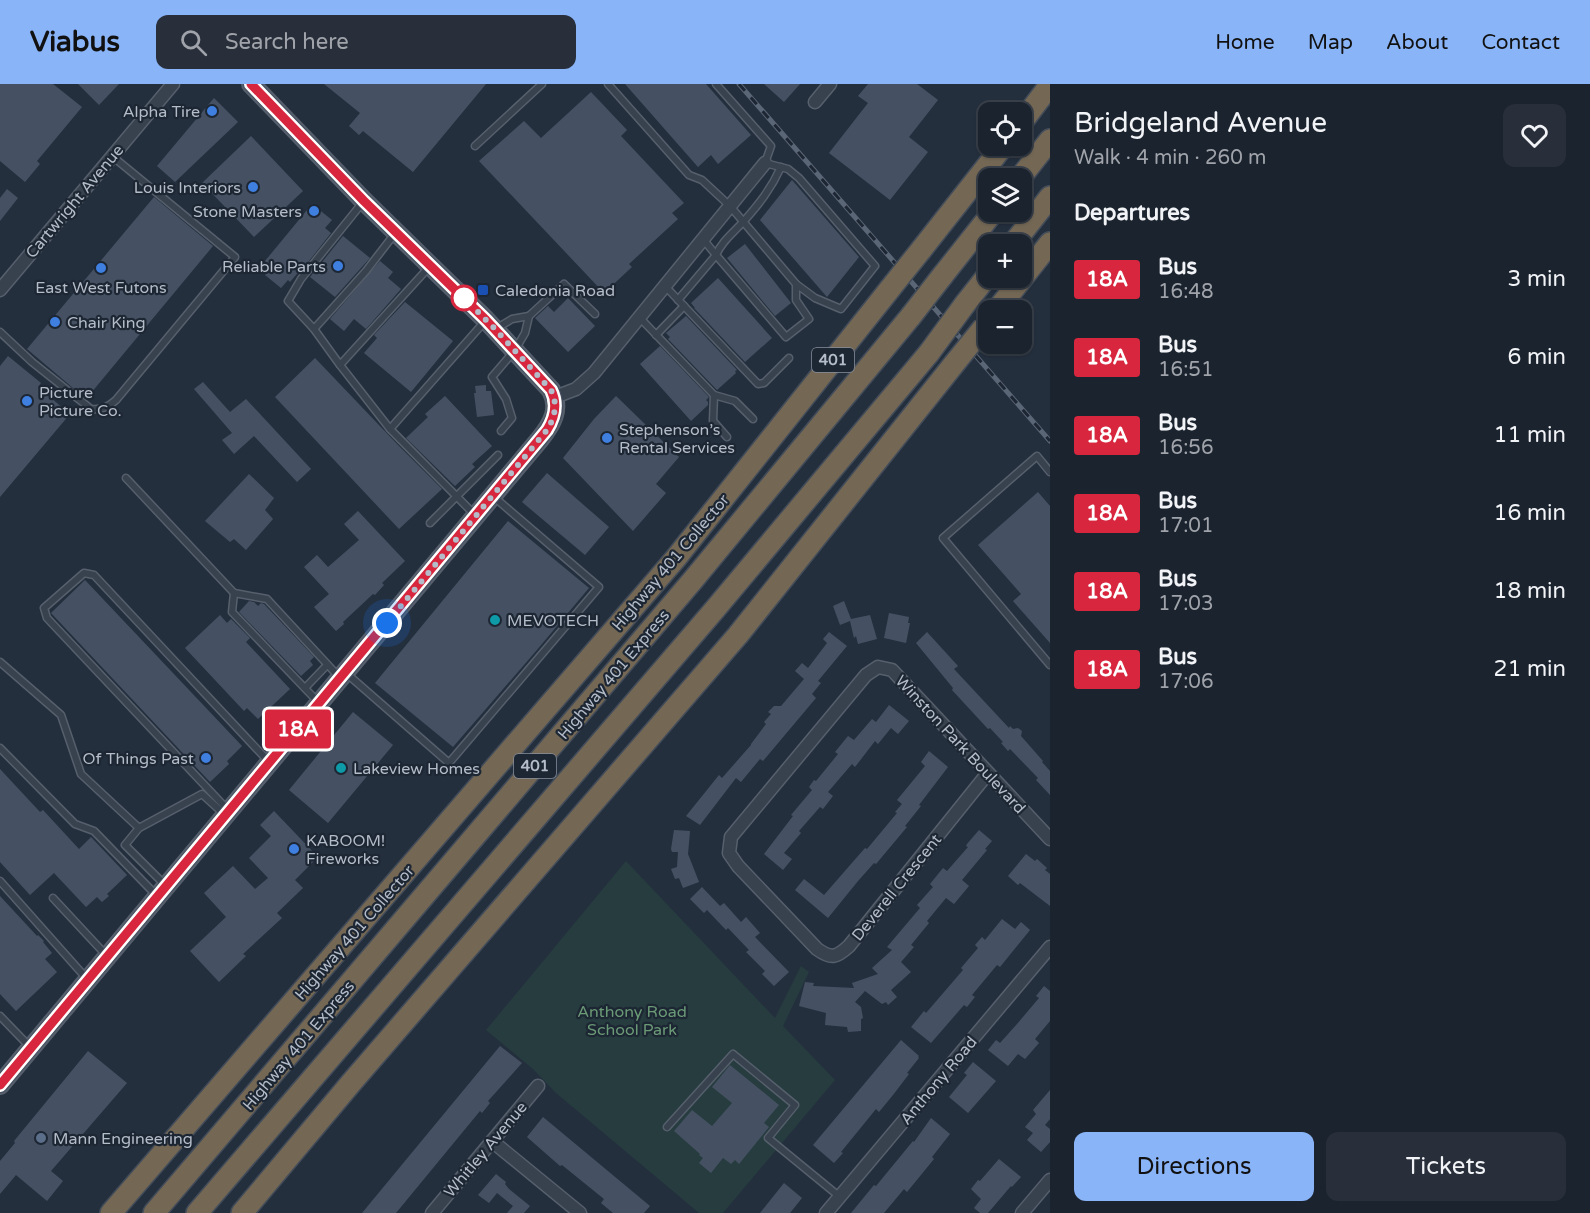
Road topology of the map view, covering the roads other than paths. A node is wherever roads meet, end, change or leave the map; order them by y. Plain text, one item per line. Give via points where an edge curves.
1 (173, 84) edge
2 (251, 84) edge
3 (542, 84) edge
4 (608, 84) edge
5 (716, 84) edge
6 (830, 84) edge
7 (1050, 85) edge
8 (815, 102) dead end
9 (1032, 109) edge
10 (1050, 140) edge
11 (475, 146) dead end
12 (112, 156) junction
13 (995, 156) edge
14 (765, 163) junction
15 (781, 167) junction
16 (1028, 168) edge
17 (1050, 197) edge
18 (364, 201) junction
19 (730, 206) junction
20 (744, 221) junction
21 (985, 222) edge
22 (396, 232) junction
23 (1021, 234) edge
24 (703, 239) junction
25 (1050, 243) edge
26 (716, 255) junction
27 (430, 265) junction
28 (796, 284) junction
29 (665, 286) junction
30 (978, 288) edge
31 (0, 290) edge
32 (678, 300) junction
33 (1005, 300) edge
34 (684, 306) junction
35 (595, 314) dead end
36 (530, 316) junction
37 (639, 317) junction
38 (491, 324) junction
39 (314, 330) junction
40 (0, 332) edge
41 (978, 334) edge
42 (656, 335) junction
43 (515, 350) junction
44 (789, 358) dead end
45 (340, 365) junction
46 (714, 395) junction
47 (555, 397) junction
48 (753, 419) dead end
49 (390, 429) junction
50 (501, 431) dead end
51 (727, 438) dead end
52 (498, 455) dead end
53 (1050, 472) edge
54 (126, 478) dead end
55 (457, 496) junction
56 (492, 496) junction
57 (476, 516) junction
58 (430, 523) dead end
59 (234, 593) junction
60 (0, 662) edge
61 (327, 664) junction
62 (1050, 665) edge
63 (866, 675) joint
64 (343, 676) junction
65 (304, 688) junction
66 (319, 704) junction
67 (0, 748) edge
68 (270, 762) junction
69 (988, 773) junction
70 (227, 813) junction
71 (139, 828) junction
72 (1050, 839) edge
73 (0, 881) edge
74 (162, 891) junction
75 (53, 898) dead end
76 (1050, 947) edge
77 (107, 956) junction
78 (88, 980) junction
79 (0, 1016) edge
80 (31, 1048) junction
81 (0, 1085) edge
82 (538, 1086) dead end
83 (667, 1127) dead end
84 (492, 1141) junction
85 (1050, 1180) edge
86 (840, 1197) junction
87 (111, 1213) edge
88 (154, 1213) edge
89 (197, 1213) edge
90 (242, 1213) edge
91 (432, 1213) edge
92 (580, 1213) edge
93 (826, 1213) edge
94 (1022, 1213) edge

1 - 12 street, Cartwright Avenue
2 - 18 street
3 - 11 lane
4 - 19 lane via 689,175 702,180
5 - 14 lane via 771,146
6 - 8 street
7 - 9 highway
10 - 16 highway
12 - 31 street, Cartwright Avenue
12 - 40 lane via 236,258 116,400 99,410 91,409
13 - 87 highway, Highway 401 Collector / 401, bridge via 676,558
14 - 15 lane
14 - 19 street
15 - 20 lane via 772,187
15 - 28 lane via 799,178 875,266 841,309 815,298
17 - 23 highway
18 - 22 street
18 - 39 lane via 301,279 288,302
19 - 20 lane
19 - 24 street
20 - 26 lane
20 - 28 lane
21 - 88 highway, Highway 401 Express / 401, bridge via 693,580
22 - 27 street
22 - 39 lane
24 - 26 lane
24 - 29 street
25 - 33 highway
26 - 28 lane via 786,337 809,319 796,300
26 - 32 lane
27 - 38 street
27 - 45 lane
29 - 32 lane
29 - 37 street
30 - 89 highway, Highway 401 Express / 401, bridge via 929,353 717,608
32 - 34 lane
34 - 42 lane
34 - 44 lane via 758,384 764,383
35 - 36 lane via 564,284
36 - 38 lane
36 - 43 lane
37 - 42 lane
37 - 47 street via 584,383
38 - 43 street
38 - 49 lane
39 - 45 lane
41 - 90 highway, bridge via 738,635
42 - 46 lane
43 - 47 street
43 - 50 lane via 492,377 512,418
45 - 49 lane
46 - 48 lane via 735,400
46 - 51 lane via 713,421
47 - 56 street via 553,418 547,430
49 - 55 lane
52 - 55 lane
53 - 62 lane via 1037,456 943,538
54 - 59 lane
55 - 57 lane
55 - 58 lane
56 - 57 street
56 - 64 lane via 598,587 449,763
57 - 64 street
59 - 61 lane via 267,599
59 - 65 lane via 232,612
60 - 71 lane via 61,715 81,774
61 - 64 lane
61 - 65 lane
63 - 69 street, Winston Park Boulevard via 878,667 892,670
63 - 69 street, Deverell Crescent via 731,837 729,853 738,866 817,949 835,956 849,946
64 - 66 street
65 - 66 lane
66 - 68 street
67 - 74 lane via 75,824 94,831
68 - 70 street
68 - 70 lane via 94,575 84,573 44,608 46,618
69 - 72 street, Winston Park Boulevard
70 - 71 lane via 202,794
70 - 74 street
71 - 74 lane via 125,845
73 - 78 lane
74 - 77 street
75 - 77 lane
76 - 86 street, Anthony Road
77 - 78 street
78 - 80 street
79 - 80 lane
80 - 81 street
82 - 84 street, Whitley Avenue
83 - 86 lane via 733,1054 795,1105 768,1138
84 - 91 street, Whitley Avenue
84 - 92 street
85 - 94 street
86 - 93 street, Anthony Road

